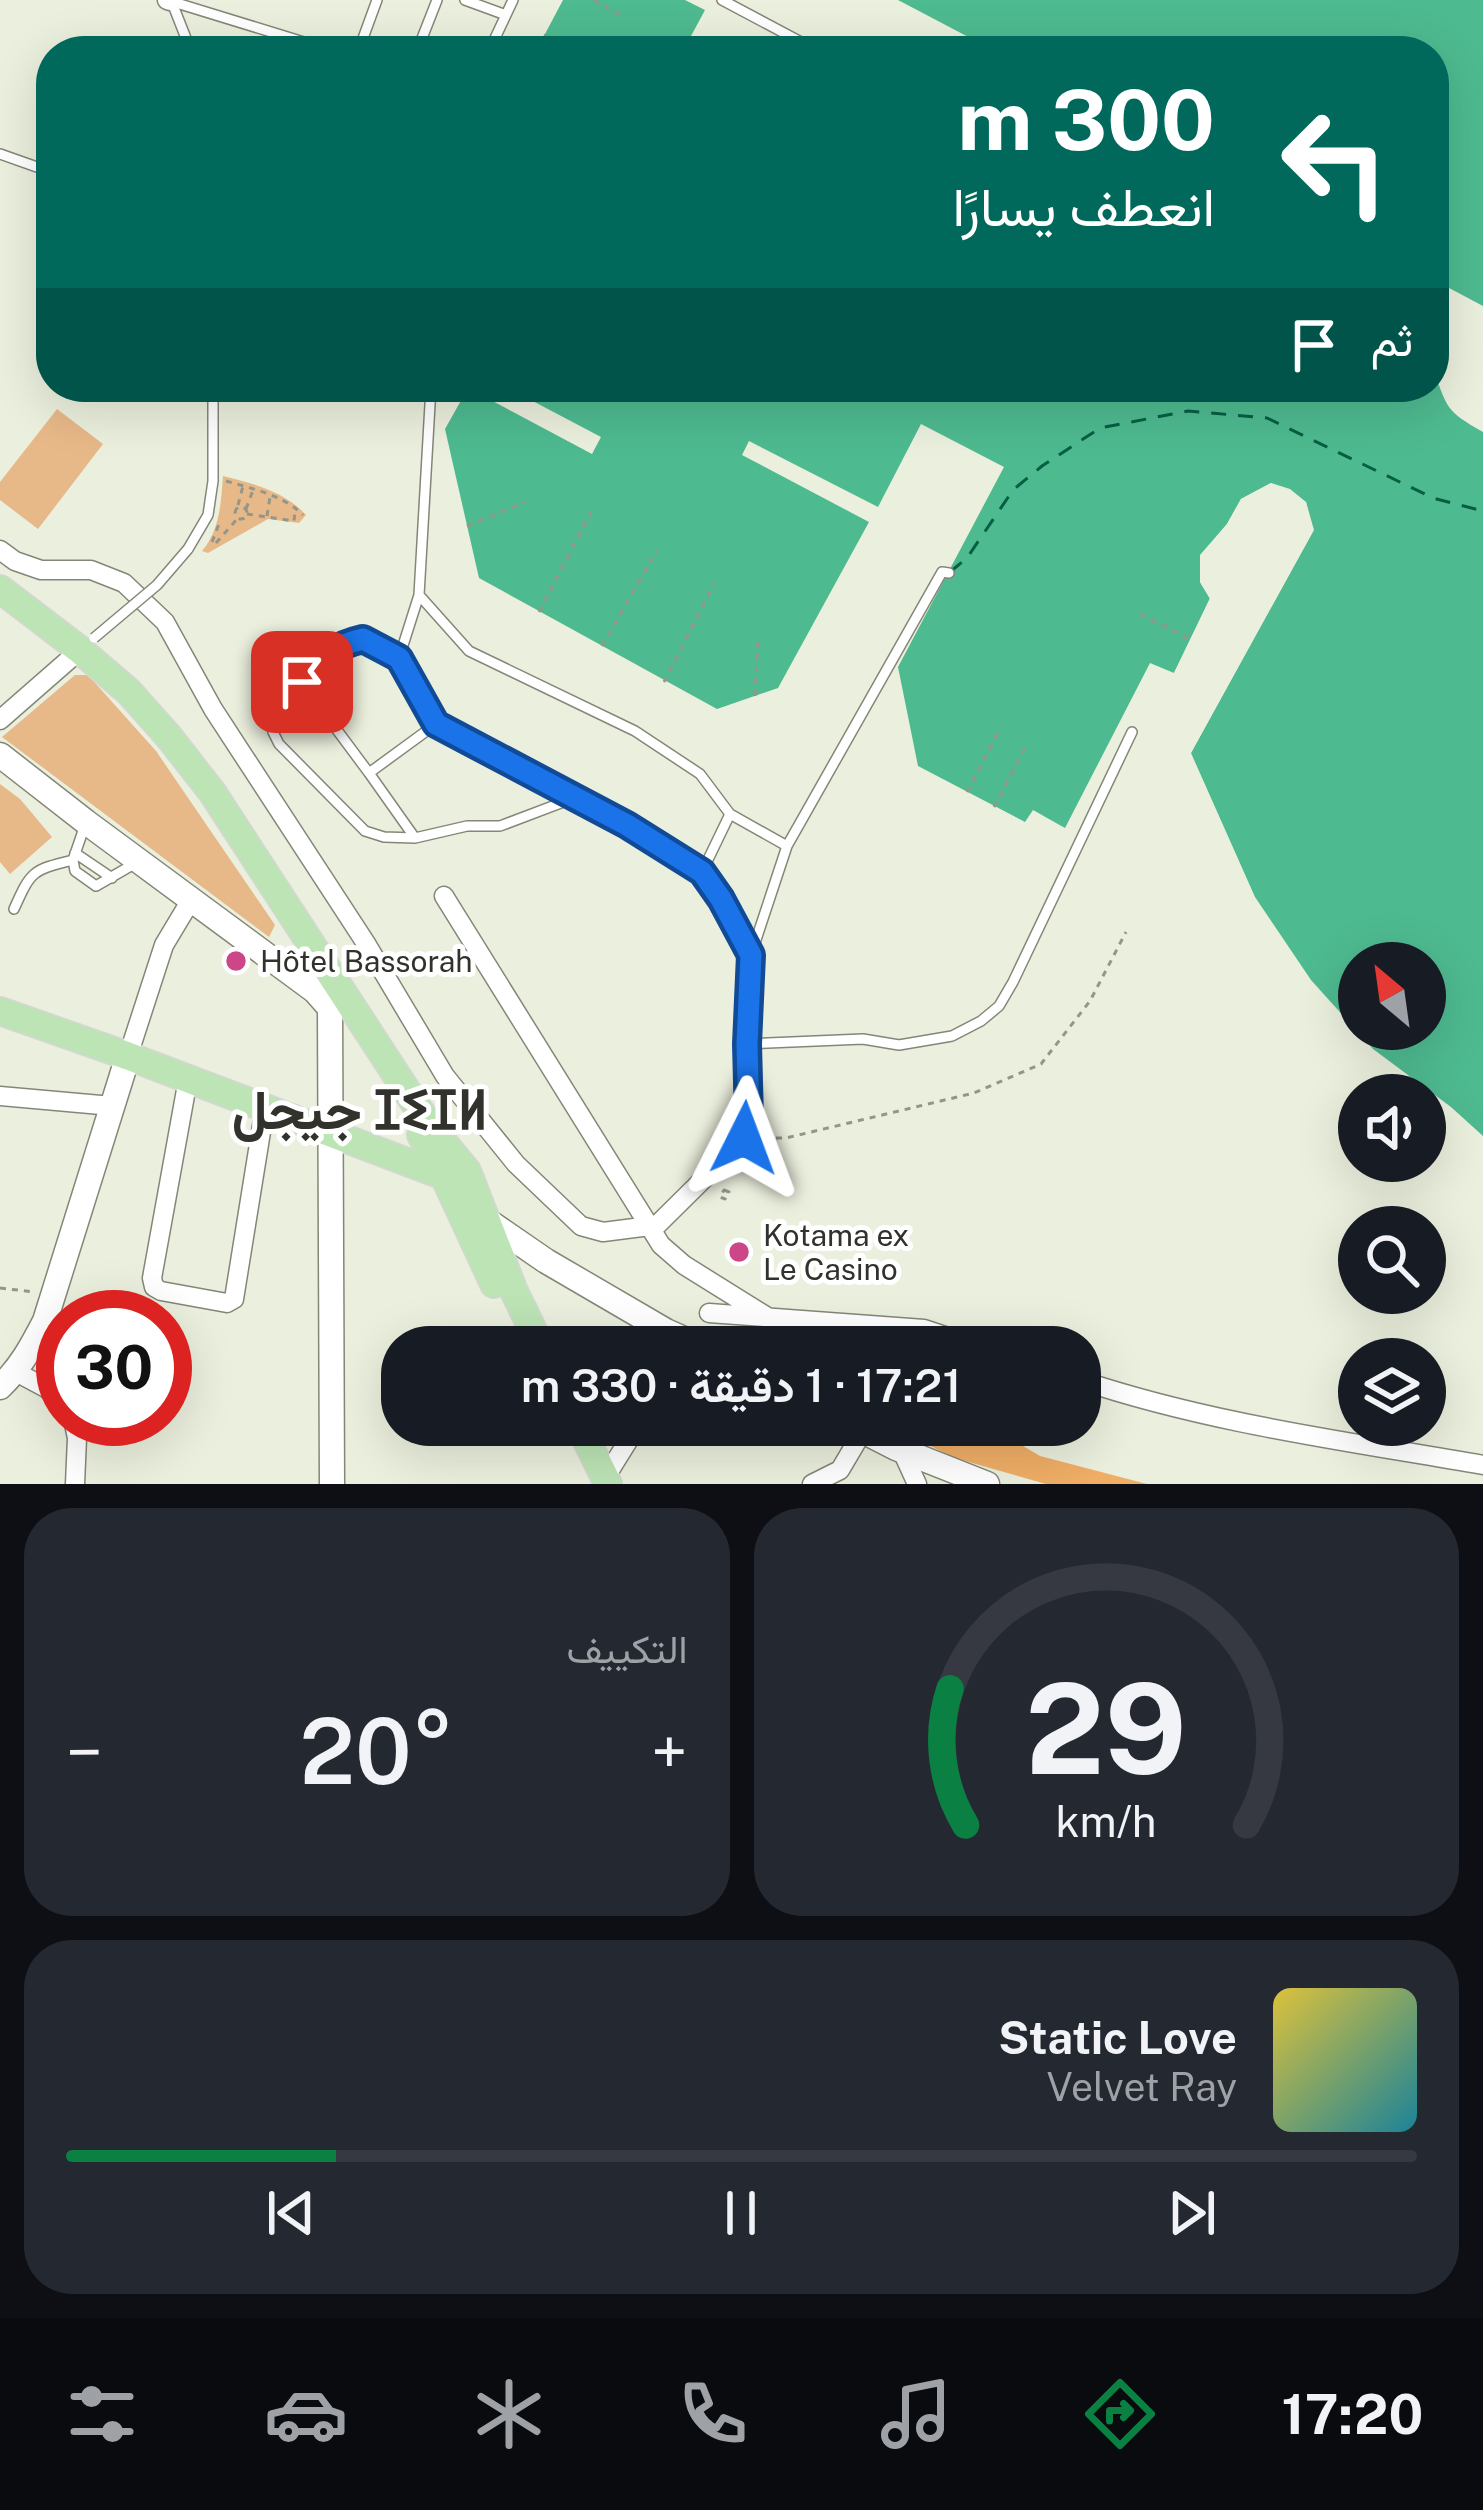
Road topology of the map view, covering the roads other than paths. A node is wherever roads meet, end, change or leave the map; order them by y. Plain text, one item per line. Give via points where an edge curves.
1 (170, 0) edge
2 (377, 0) edge
3 (436, 0) edge
4 (465, 0) edge
5 (513, 0) edge
6 (722, 0) edge
7 (506, 15) junction
8 (184, 36) edge
9 (285, 36) edge
10 (364, 36) edge
11 (423, 36) edge
12 (496, 36) edge
13 (790, 36) edge
14 (0, 154) edge
15 (36, 167) edge
16 (213, 402) edge
17 (430, 402) edge
18 (0, 550) edge
19 (949, 573) dead end
20 (0, 589) edge
21 (419, 596) junction
22 (87, 644) junction
23 (399, 658) junction
24 (302, 682) junction
25 (0, 720) edge
26 (436, 724) junction
27 (1132, 732) dead end
28 (0, 755) edge
29 (369, 773) junction
30 (575, 797) junction
31 (730, 814) junction
32 (86, 822) junction
33 (415, 838) junction
34 (788, 846) junction
35 (74, 856) junction
36 (139, 861) junction
37 (702, 872) junction
38 (444, 896) dead end
39 (190, 900) junction
40 (281, 900) junction
41 (14, 910) dead end
42 (259, 950) junction
43 (751, 955) junction
44 (312, 974) junction
45 (337, 1002) junction
46 (0, 1011) edge
47 (747, 1044) junction
48 (128, 1056) junction
49 (188, 1078) junction
50 (0, 1098) edge
51 (112, 1106) junction
52 (265, 1107) junction
53 (331, 1132) junction
54 (442, 1174) junction
55 (487, 1220) junction
56 (651, 1228) junction
57 (547, 1261) junction
58 (513, 1289) junction
59 (723, 1291) junction
60 (709, 1313) junction
61 (769, 1318) junction
62 (514, 1326) edge
63 (532, 1326) edge
64 (658, 1326) edge
65 (703, 1326) edge
66 (882, 1326) edge
67 (8, 1379) edge
68 (1101, 1387) edge
69 (77, 1446) edge
70 (576, 1446) edge
71 (587, 1446) edge
72 (624, 1446) edge
73 (850, 1446) edge
74 (895, 1446) edge
75 (901, 1449) junction
76 (1483, 1465) edge
77 (601, 1482) edge
78 (75, 1484) edge
79 (332, 1484) edge
80 (812, 1484) edge
81 (917, 1484) edge
82 (987, 1484) edge

1 - 8 lane
1 - 9 lane
2 - 10 lane
3 - 11 lane
4 - 7 lane
5 - 7 lane
6 - 13 lane
7 - 12 lane
14 - 15 lane
16 - 22 lane, bridge via 208,515 157,585
17 - 21 lane
18 - 56 street via 41,570 91,570 124,583 165,622 446,1076 516,1164 580,1226
19 - 34 lane via 942,572
20 - 22 main road
21 - 23 lane
21 - 31 lane via 470,651 635,730 700,774
22 - 25 street
22 - 40 main road via 212,792
23 - 24 lane via 363,639 341,644
23 - 26 lane
24 - 29 lane
24 - 33 lane via 273,732 279,744 365,831
26 - 29 lane
26 - 30 lane
27 - 47 lane via 1013,982 981,1021 952,1036 899,1045
28 - 32 main road
29 - 33 lane
30 - 33 lane via 500,826
30 - 37 lane
31 - 34 lane
31 - 37 lane
32 - 35 lane
32 - 36 main road
34 - 43 lane
35 - 36 lane via 112,878
35 - 41 lane via 29,877
36 - 39 main road
37 - 43 lane
38 - 56 street
39 - 42 main road
39 - 48 street via 164,945
40 - 44 main road
40 - 45 main road
42 - 44 main road
42 - 45 main road
43 - 47 street
44 - 45 main road
45 - 53 main road
45 - 54 main road via 429,1125
46 - 48 main road
47 - 56 street via 744,1138
48 - 49 main road
48 - 51 main road
49 - 52 main road
49 - 52 street via 152,1278 161,1291 234,1298
50 - 51 street
51 - 67 main road via 45,1321
52 - 53 main road
53 - 54 main road
53 - 79 main road
54 - 55 main road
54 - 57 main road
54 - 62 main road
55 - 57 main road
55 - 58 main road
56 - 59 street via 671,1256
57 - 58 main road via 520,1262
57 - 64 main road
58 - 63 main road
59 - 60 street
59 - 61 street
60 - 61 street
60 - 65 street
61 - 66 street
68 - 76 street via 1233,1423
69 - 78 street
70 - 77 main road
71 - 77 main road
72 - 77 street
73 - 80 street via 841,1470
74 - 75 main road
75 - 81 street
75 - 82 main road

